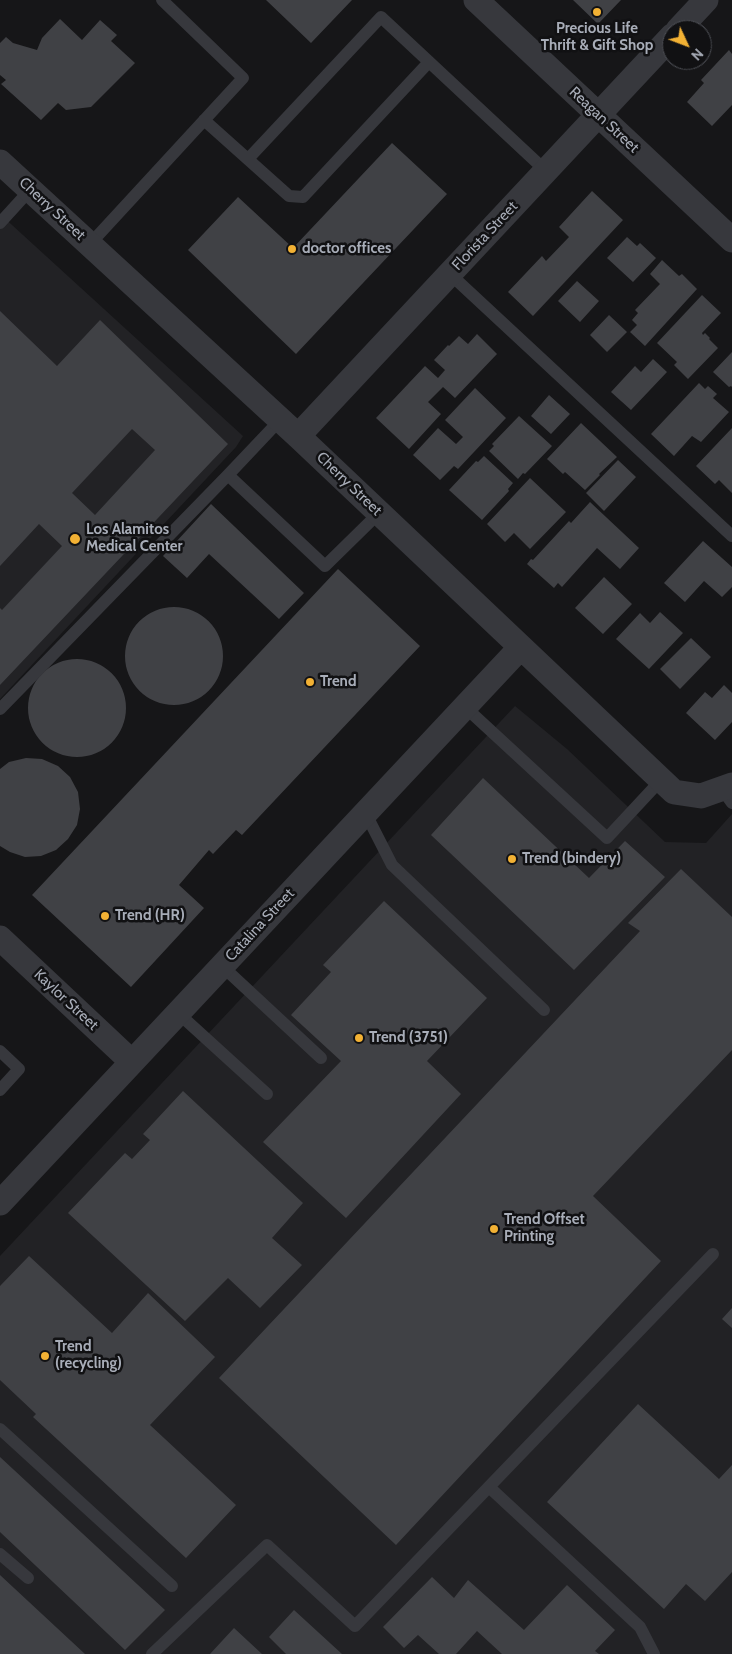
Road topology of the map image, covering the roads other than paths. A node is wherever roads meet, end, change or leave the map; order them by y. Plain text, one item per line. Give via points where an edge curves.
1 (162, 0) edge
2 (476, 0) edge
3 (706, 0) edge
4 (687, 20) edge
5 (662, 47) edge
6 (429, 62) junction
7 (598, 115) junction
8 (204, 120) junction
9 (248, 159) junction
10 (0, 162) edge
11 (546, 171) junction
12 (30, 190) junction
13 (0, 223) edge
14 (732, 240) edge
15 (90, 244) junction
16 (450, 274) junction
17 (280, 420) junction
18 (298, 436) junction
19 (228, 475) junction
20 (379, 513) junction
21 (732, 536) edge
22 (520, 647) junction
23 (465, 707) junction
24 (0, 709) edge
25 (661, 780) junction
26 (722, 793) edge
27 (365, 812) junction
28 (0, 938) edge
29 (222, 966) junction
30 (544, 1010) dead end
31 (178, 1013) junction
32 (0, 1051) edge
33 (321, 1058) dead end
34 (132, 1062) junction
35 (0, 1090) edge
36 (267, 1094) dead end
37 (0, 1203) edge
38 (713, 1254) dead end
39 (0, 1429) edge
40 (489, 1486) junction
41 (0, 1554) edge
42 (28, 1578) dead end
43 (172, 1586) dead end
44 (152, 1654) edge
45 (654, 1654) edge

1 - 8 lane via 243,78
2 - 7 street, Reagan Street
3 - 4 street
5 - 7 street, Florista Street
6 - 9 lane via 303,197 289,196
6 - 9 lane via 381,17
6 - 11 lane
7 - 11 street, Florista Street
7 - 14 street, Reagan Street
8 - 9 lane
8 - 15 lane
10 - 12 street, Cherry Street
11 - 16 street, Florista Street
12 - 13 lane
12 - 15 street, Cherry Street
15 - 17 street, Cherry Street
16 - 18 street, Florista Street
16 - 21 lane
17 - 18 street, Cherry Street
17 - 19 lane
18 - 20 street, Cherry Street
19 - 20 lane via 326,566
19 - 24 lane
20 - 22 street, Cherry Street
22 - 23 street, Catalina Street
22 - 25 street, Cherry Street
23 - 25 lane via 606,838
23 - 27 street, Catalina Street
25 - 26 street, Cherry Street via 674,792
27 - 29 street, Catalina Street
27 - 30 lane via 392,865
28 - 34 street, Kaylor Street
29 - 31 street, Catalina Street
29 - 33 lane
31 - 34 street, Catalina Street
31 - 36 lane
32 - 35 lane via 19,1069
34 - 37 street, Catalina Street
38 - 40 lane
39 - 43 lane
40 - 44 lane via 355,1626 266,1545
40 - 45 lane via 640,1627
41 - 42 lane

